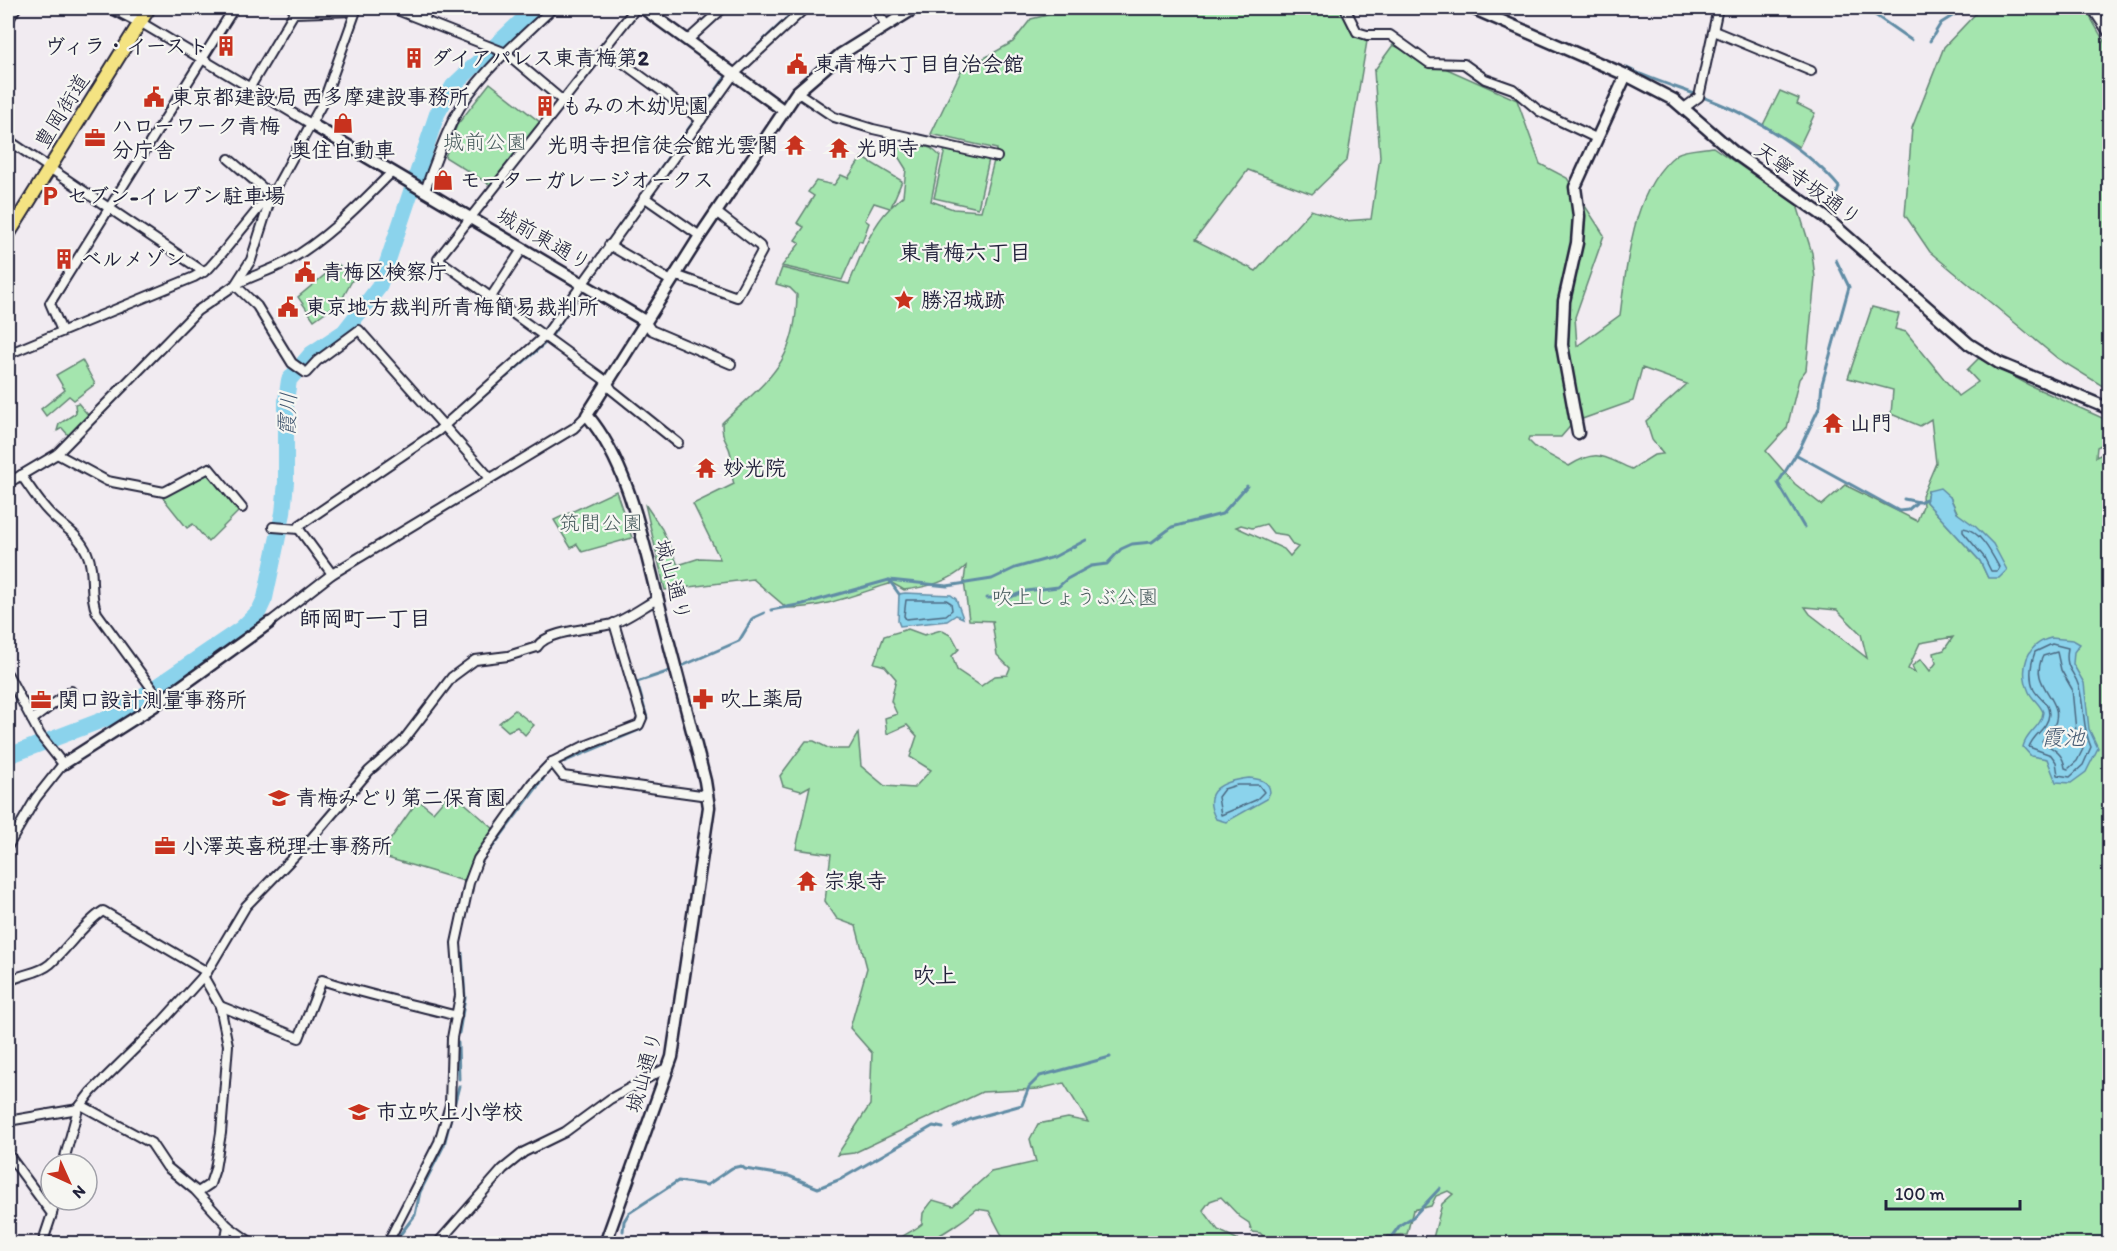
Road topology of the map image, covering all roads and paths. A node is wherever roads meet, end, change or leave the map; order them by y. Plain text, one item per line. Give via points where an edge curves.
1 (16, 8) edge
2 (113, 8) edge
3 (149, 8) edge
4 (234, 8) edge
5 (392, 8) edge
6 (430, 8) edge
7 (554, 8) edge
8 (636, 8) edge
9 (643, 8) edge
10 (723, 8) edge
11 (804, 8) edge
12 (875, 8) edge
13 (915, 8) edge
14 (1344, 8) edge
15 (1472, 8) edge
16 (1718, 8) edge
17 (2092, 8) edge
18 (356, 9) edge
19 (423, 20) junction
20 (8, 21) edge
21 (140, 22) junction
22 (886, 25) junction
23 (1714, 31) junction
24 (2109, 35) edge
25 (688, 40) junction
26 (604, 49) junction
27 (504, 53) junction
28 (202, 59) junction
29 (1811, 71) dead end
30 (731, 72) junction
31 (1626, 75) junction
32 (250, 87) junction
33 (797, 93) junction
34 (563, 101) junction
35 (1684, 108) junction
36 (783, 110) junction
37 (700, 120) junction
38 (311, 124) junction
39 (1596, 138) junction
40 (8, 140) edge
41 (997, 157) dead end
42 (229, 159) dead end
43 (50, 168) junction
44 (392, 172) junction
45 (424, 191) junction
46 (272, 192) junction
47 (644, 197) junction
48 (109, 208) junction
49 (716, 212) junction
50 (469, 218) junction
51 (8, 235) edge
52 (700, 236) junction
53 (609, 245) junction
54 (523, 248) junction
55 (204, 272) junction
56 (673, 278) junction
57 (582, 284) junction
58 (235, 285) junction
59 (491, 297) junction
60 (645, 321) junction
61 (62, 331) junction
62 (545, 336) junction
63 (8, 354) edge
64 (731, 364) dead end
65 (606, 381) junction
66 (2109, 409) edge
67 (587, 414) junction
68 (443, 427) junction
69 (1578, 433) dead end
70 (678, 443) dead end
71 (57, 454) junction
72 (21, 475) junction
73 (490, 478) junction
74 (8, 483) edge
75 (242, 508) dead end
76 (273, 527) dead end
77 (299, 530) junction
78 (332, 574) junction
79 (657, 599) junction
80 (269, 623) joint
81 (614, 623) junction
82 (8, 675) edge
83 (70, 691) dead end
84 (158, 698) junction
85 (32, 720) junction
86 (552, 762) junction
87 (63, 764) junction
88 (708, 796) junction
89 (8, 846) edge
90 (205, 974) junction
91 (8, 982) edge
92 (220, 1006) junction
93 (457, 1016) junction
94 (670, 1067) junction
95 (79, 1107) junction
96 (8, 1121) edge
97 (66, 1152) edge
98 (8, 1154) edge
99 (198, 1192) junction
100 (52, 1214) joint
101 (228, 1226) junction
102 (42, 1244) edge
103 (225, 1244) edge
104 (253, 1244) edge
105 (387, 1244) edge
106 (437, 1244) edge
107 (605, 1244) edge

1 - 20 street
2 - 21 street
3 - 21 main road, 豊岡街道
4 - 28 street
5 - 19 street
6 - 19 street
7 - 27 street
8 - 26 street
9 - 25 street
10 - 25 street
11 - 30 street
12 - 22 street
13 - 22 street
14 - 39 street via 1357,32 1390,35 1428,63 1464,64 1485,79 1513,89 1539,111
15 - 31 street, 天寧寺坂通り
16 - 23 street
17 - 24 street
18 - 32 street via 294,13
18 - 38 street via 334,77
19 - 27 street
21 - 28 street
21 - 43 main road, 豊岡街道
22 - 33 street via 833,60
23 - 29 street
23 - 35 street via 1699,97
25 - 30 street
26 - 34 street
26 - 37 street
27 - 34 street
27 - 45 street via 455,117
28 - 32 street
28 - 48 street
30 - 36 street
30 - 37 street
31 - 35 street, 天寧寺坂通り
31 - 39 street
32 - 38 street
33 - 36 street
33 - 41 street via 834,117
34 - 50 street
35 - 66 street, 天寧寺坂通り via 1736,154 1825,217 1969,344 1999,363
36 - 49 street
37 - 47 street
38 - 44 street
38 - 46 street
39 - 69 street via 1575,187 1577,243 1563,317 1562,353
40 - 43 street
42 - 46 street
43 - 48 street
43 - 51 main road, 豊岡街道
44 - 45 street, 城前東通り
44 - 58 street via 300,254
45 - 50 street, 城前東通り
46 - 55 street
46 - 58 street via 251,260
47 - 52 street
47 - 53 street
48 - 55 street
48 - 61 street via 50,303
49 - 52 street
49 - 56 street via 762,251 737,297
50 - 54 street, 城前東通り
50 - 59 street via 438,259
52 - 56 street
53 - 56 street
53 - 57 street
54 - 57 street, 城前東通り
54 - 59 street
55 - 61 street
56 - 60 street
57 - 60 street, 城前東通り
57 - 62 street
58 - 68 street via 257,306 292,363 305,372 359,330
58 - 71 street via 197,311
59 - 62 street
60 - 64 street via 651,330
60 - 65 street
61 - 63 street
62 - 65 street
62 - 68 street
65 - 67 street
65 - 70 street
67 - 73 street via 574,428
67 - 79 street, 城山通り via 623,481
68 - 73 street
68 - 77 street via 300,525
71 - 72 street
71 - 75 street via 107,481 164,492 209,468
72 - 74 street
72 - 84 street via 46,509 69,528 86,550 98,613
73 - 78 street
76 - 77 street
77 - 78 street
78 - 80 street
79 - 81 street
79 - 88 street, 城山通り
80 - 84 street
81 - 86 street via 642,718 639,725
81 - 90 street via 559,634 508,656 475,660 452,676 403,741 369,771 246,906
82 - 85 street
83 - 85 street
84 - 87 street
85 - 87 street
86 - 88 street via 563,776
86 - 93 street via 532,783 474,870 457,935
87 - 89 street via 36,798
88 - 94 street, 城山通り via 703,854
90 - 91 street via 103,911 49,965
90 - 92 street
90 - 95 street
92 - 93 street via 299,1038 322,980
92 - 99 street via 228,1045 221,1133 213,1179
93 - 105 street via 452,1038 450,1105 439,1142
94 - 106 street via 610,1099 565,1132 524,1152 503,1169
94 - 107 street, 城山通り
95 - 96 street
95 - 97 street
95 - 99 street via 151,1143 166,1167
98 - 100 street
99 - 101 street
100 - 102 street
101 - 103 street
101 - 104 street

